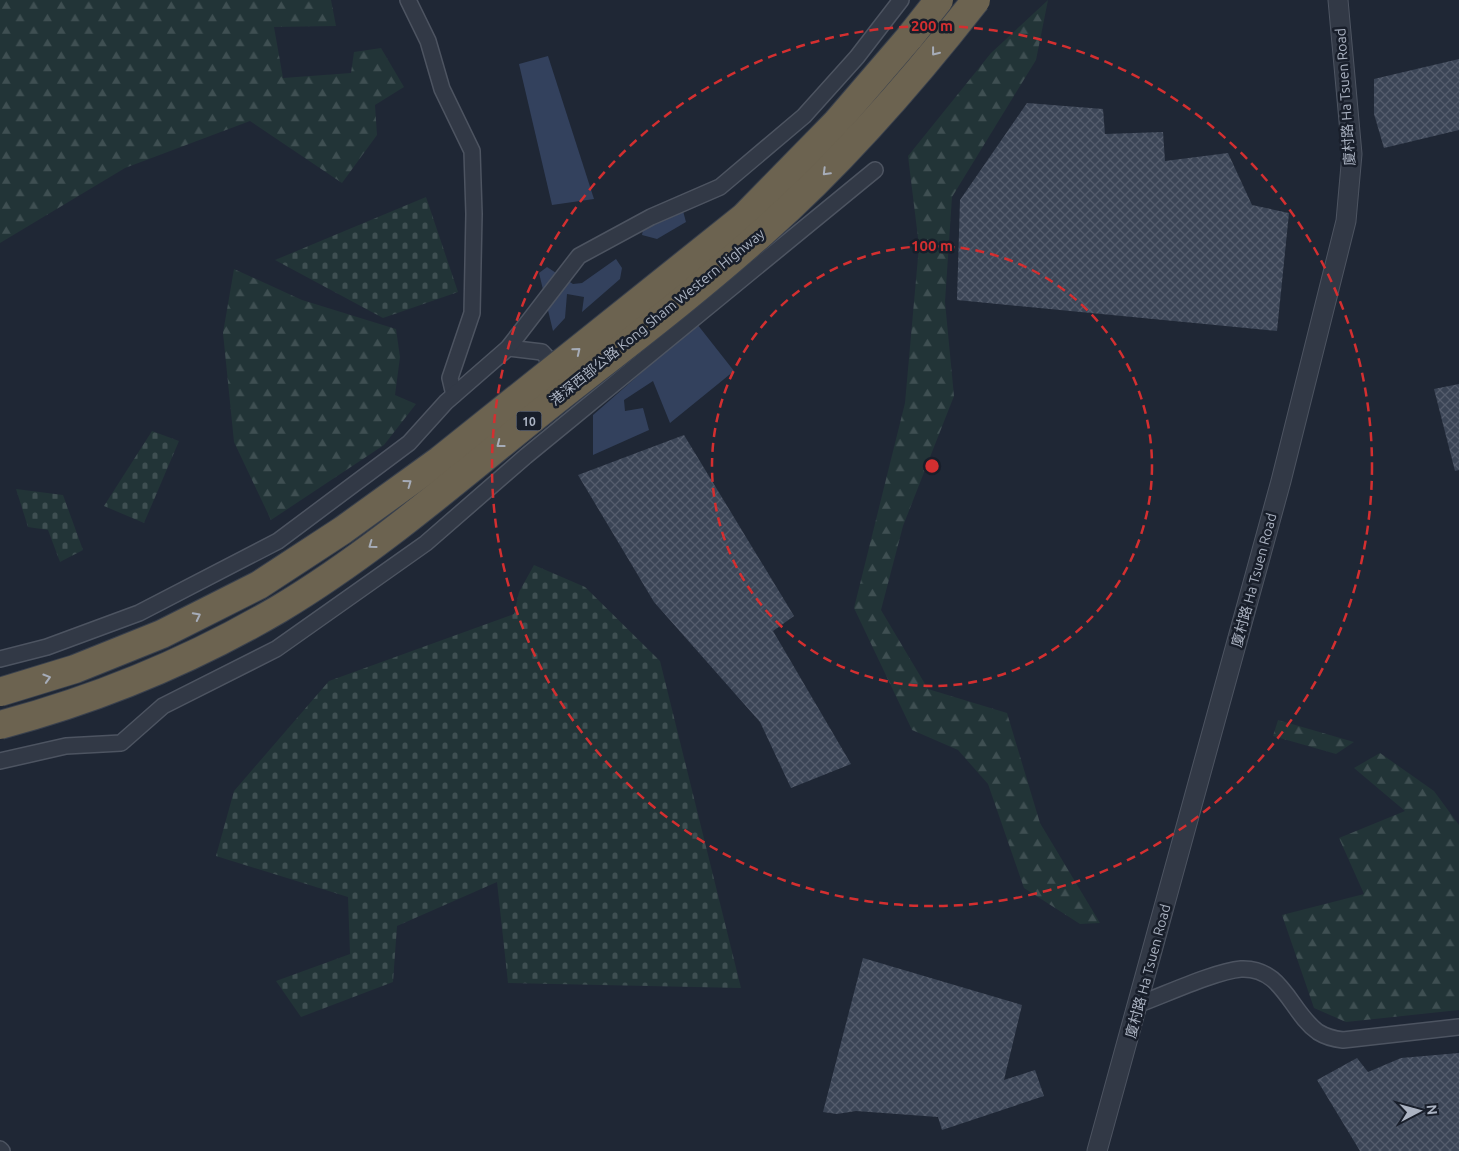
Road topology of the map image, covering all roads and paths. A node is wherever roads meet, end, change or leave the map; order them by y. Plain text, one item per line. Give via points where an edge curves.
1 (408, 0) edge
2 (901, 0) edge
3 (939, 0) edge
4 (976, 0) edge
5 (1338, 0) edge
6 (875, 170) dead end
7 (508, 348) junction
8 (454, 395) junction
9 (582, 410) junction
10 (0, 659) edge
11 (0, 692) edge
12 (0, 725) edge
13 (1, 762) edge
14 (1139, 1004) junction
15 (1459, 1026) edge
16 (1097, 1151) edge

1 - 8 street via 428,41 442,89 472,151 472,313 450,378
2 - 7 street via 857,57 804,116 720,187 651,216 580,256
11 -> 3 highway, 港深西部公路 Kong Sham Western Highway / 10, bridge via 75,669 162,634 259,585 440,460 744,218 836,123
4 -> 12 highway, 港深西部公路 Kong Sham Western Highway / 10, bridge via 890,105 764,231 676,306 333,574 279,608 180,661 85,699
5 - 14 street, 廈村路 Ha Tsuen Road via 1352,154 1346,221 1281,481
6 - 9 street
7 - 8 street
7 - 9 street via 542,352 569,382
8 - 10 street via 409,443 278,541 139,613 47,647
9 - 13 street via 426,543 276,649 163,706 120,743 66,746
14 - 15 street via 1241,969 1272,977 1317,1031 1330,1038 1343,1040
14 - 16 street, 廈村路 Ha Tsuen Road

